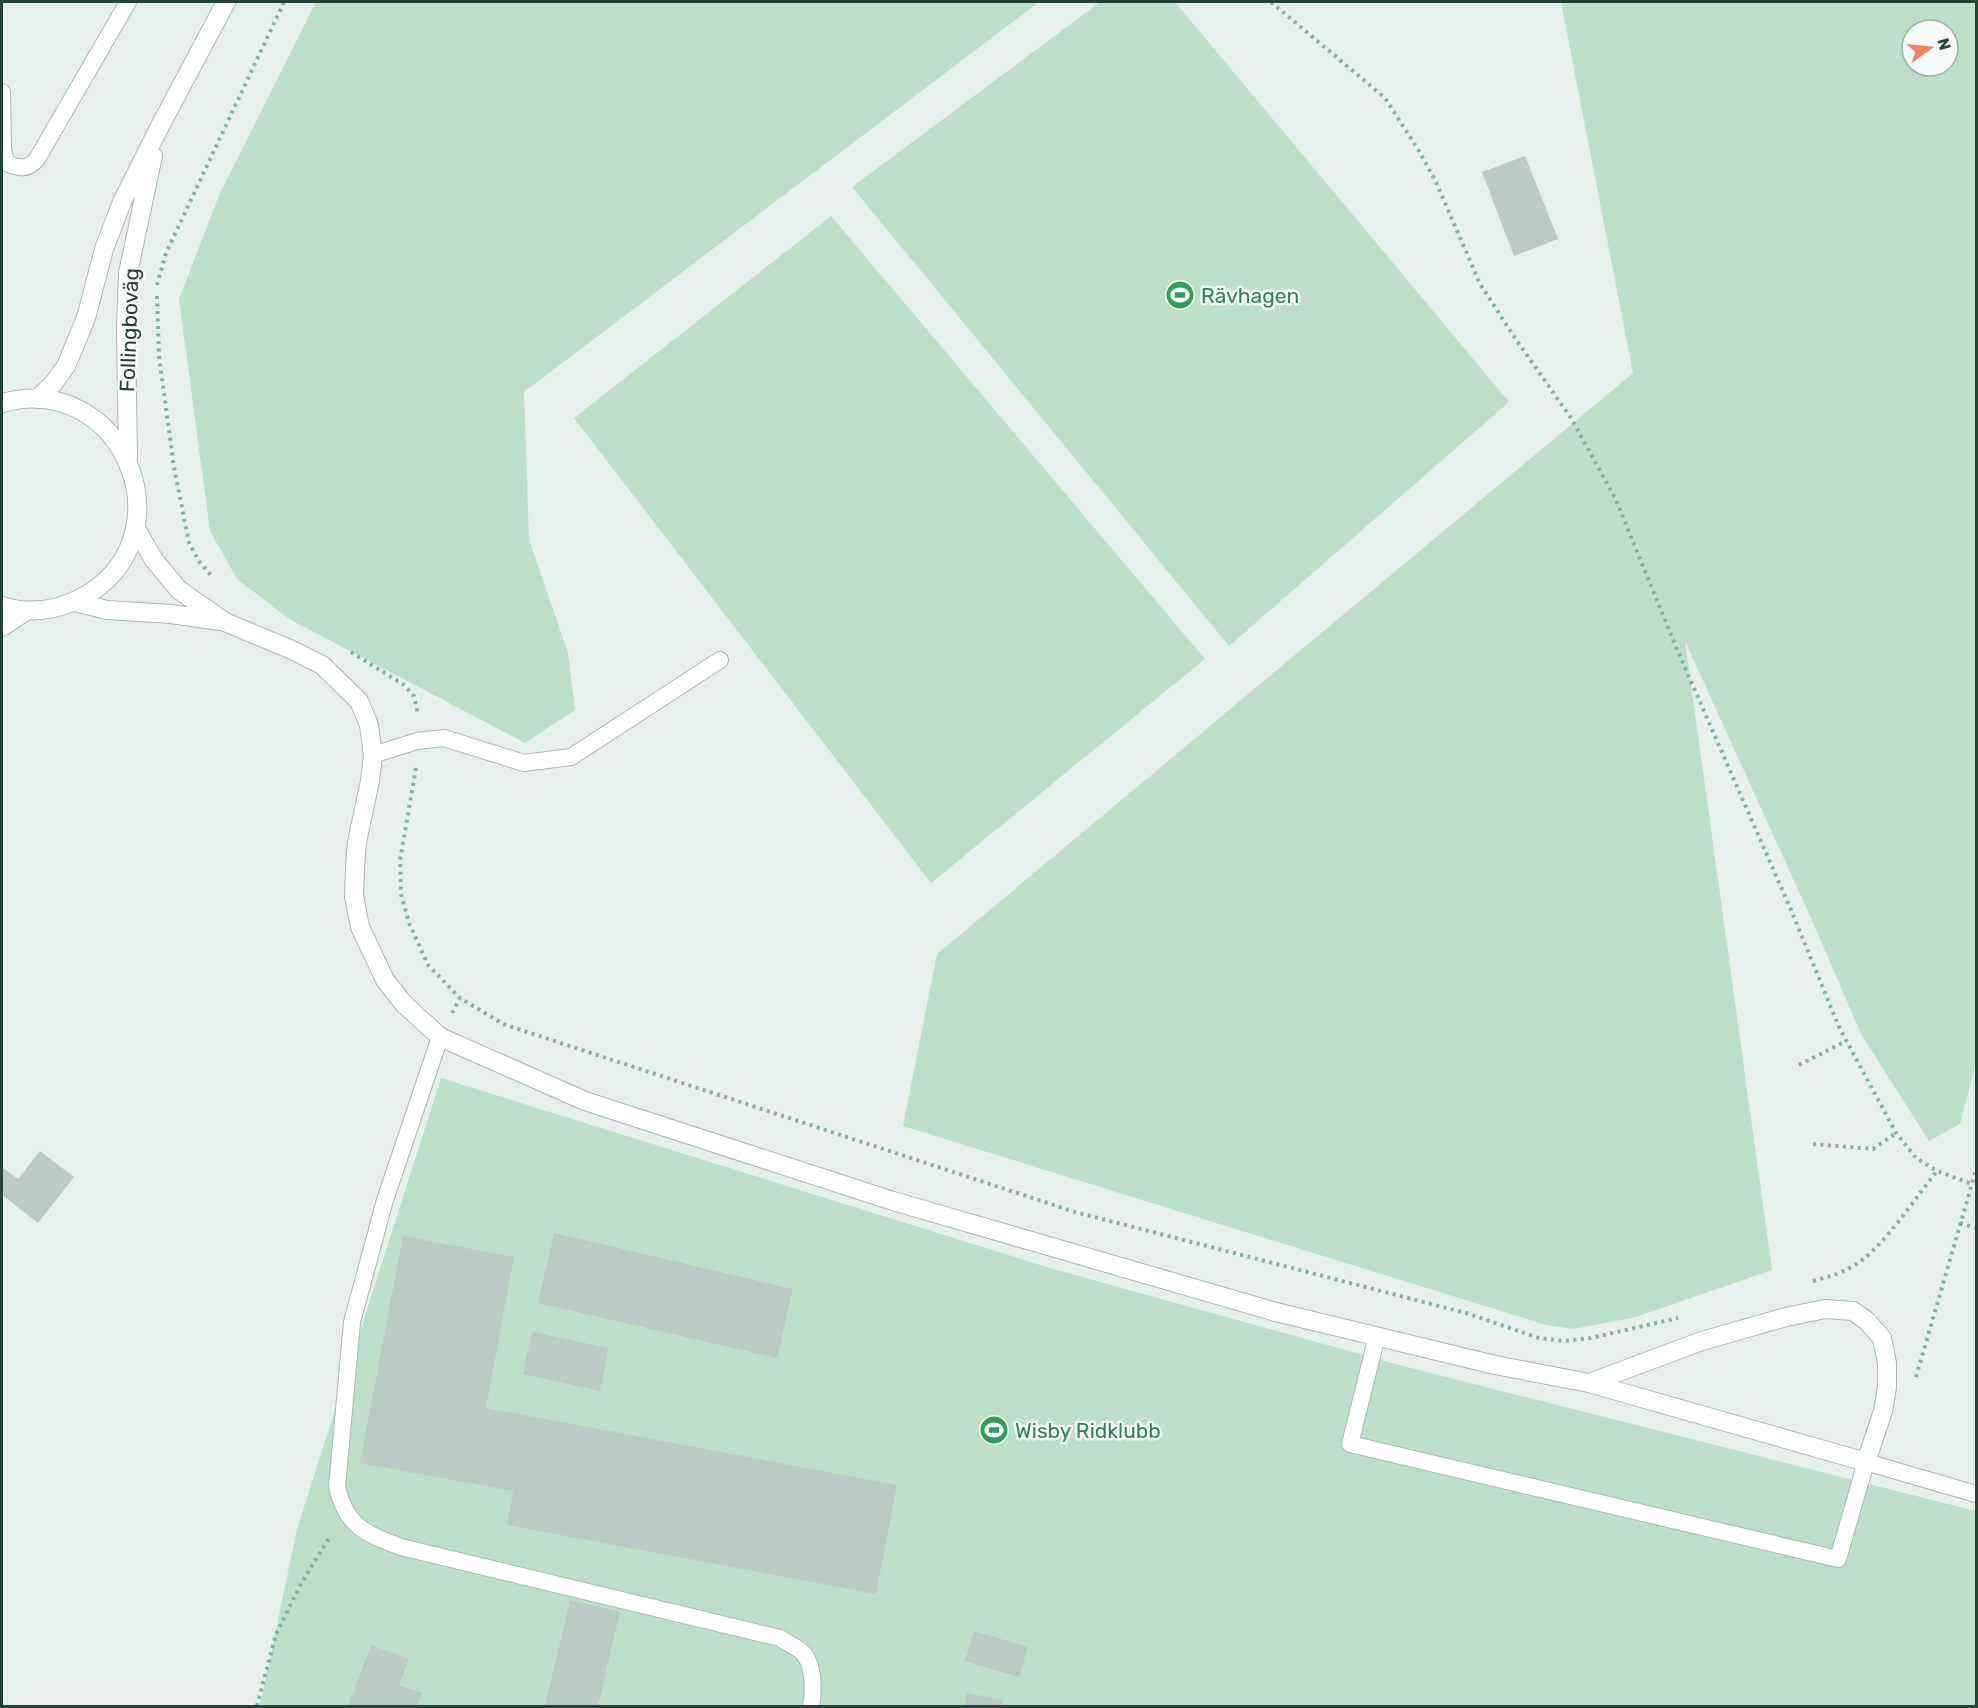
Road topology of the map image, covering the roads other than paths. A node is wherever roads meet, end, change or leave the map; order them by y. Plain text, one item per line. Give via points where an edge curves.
1 (128, 2) edge
2 (226, 2) edge
3 (2, 92) edge
4 (159, 128) junction
5 (37, 399) junction
6 (2, 403) edge
7 (128, 462) junction
8 (135, 527) junction
9 (75, 602) junction
10 (2, 606) edge
11 (26, 611) junction
12 (225, 622) junction
13 (2, 627) edge
14 (720, 660) dead end
15 (373, 755) junction
16 (440, 1038) junction
17 (1377, 1336) junction
18 (1589, 1383) junction
19 (1866, 1462) junction
20 (1977, 1494) edge
21 (811, 1707) edge

1 - 3 lane via 37,159 22,169 6,163
2 - 4 street, Follingboväg
4 - 5 street, Follingboväg via 104,249 76,345 66,366
4 - 7 street, Follingboväg via 128,273
5 - 6 street
5 - 7 street via 75,408 92,418 107,430
7 - 8 street via 137,494
8 - 9 street via 126,554 114,572
8 - 12 street via 154,560 179,590
9 - 11 street
9 - 12 street via 107,610
10 - 11 street
11 - 13 street
12 - 15 street via 322,665 359,701 369,725
14 - 15 lane via 571,757 524,763 444,738 417,741
15 - 16 street via 357,842 354,896 360,927 385,980
16 - 17 street via 585,1101 893,1201 1276,1312
16 - 21 lane via 385,1200 352,1322 337,1487 340,1501 353,1522 368,1535 401,1548 780,1638 803,1652 812,1672
17 - 18 street
17 - 19 lane via 1350,1444 1838,1559
18 - 19 street
18 - 19 street via 1702,1341 1786,1317 1825,1309 1853,1311 1882,1338 1887,1363 1883,1411
19 - 20 lane

